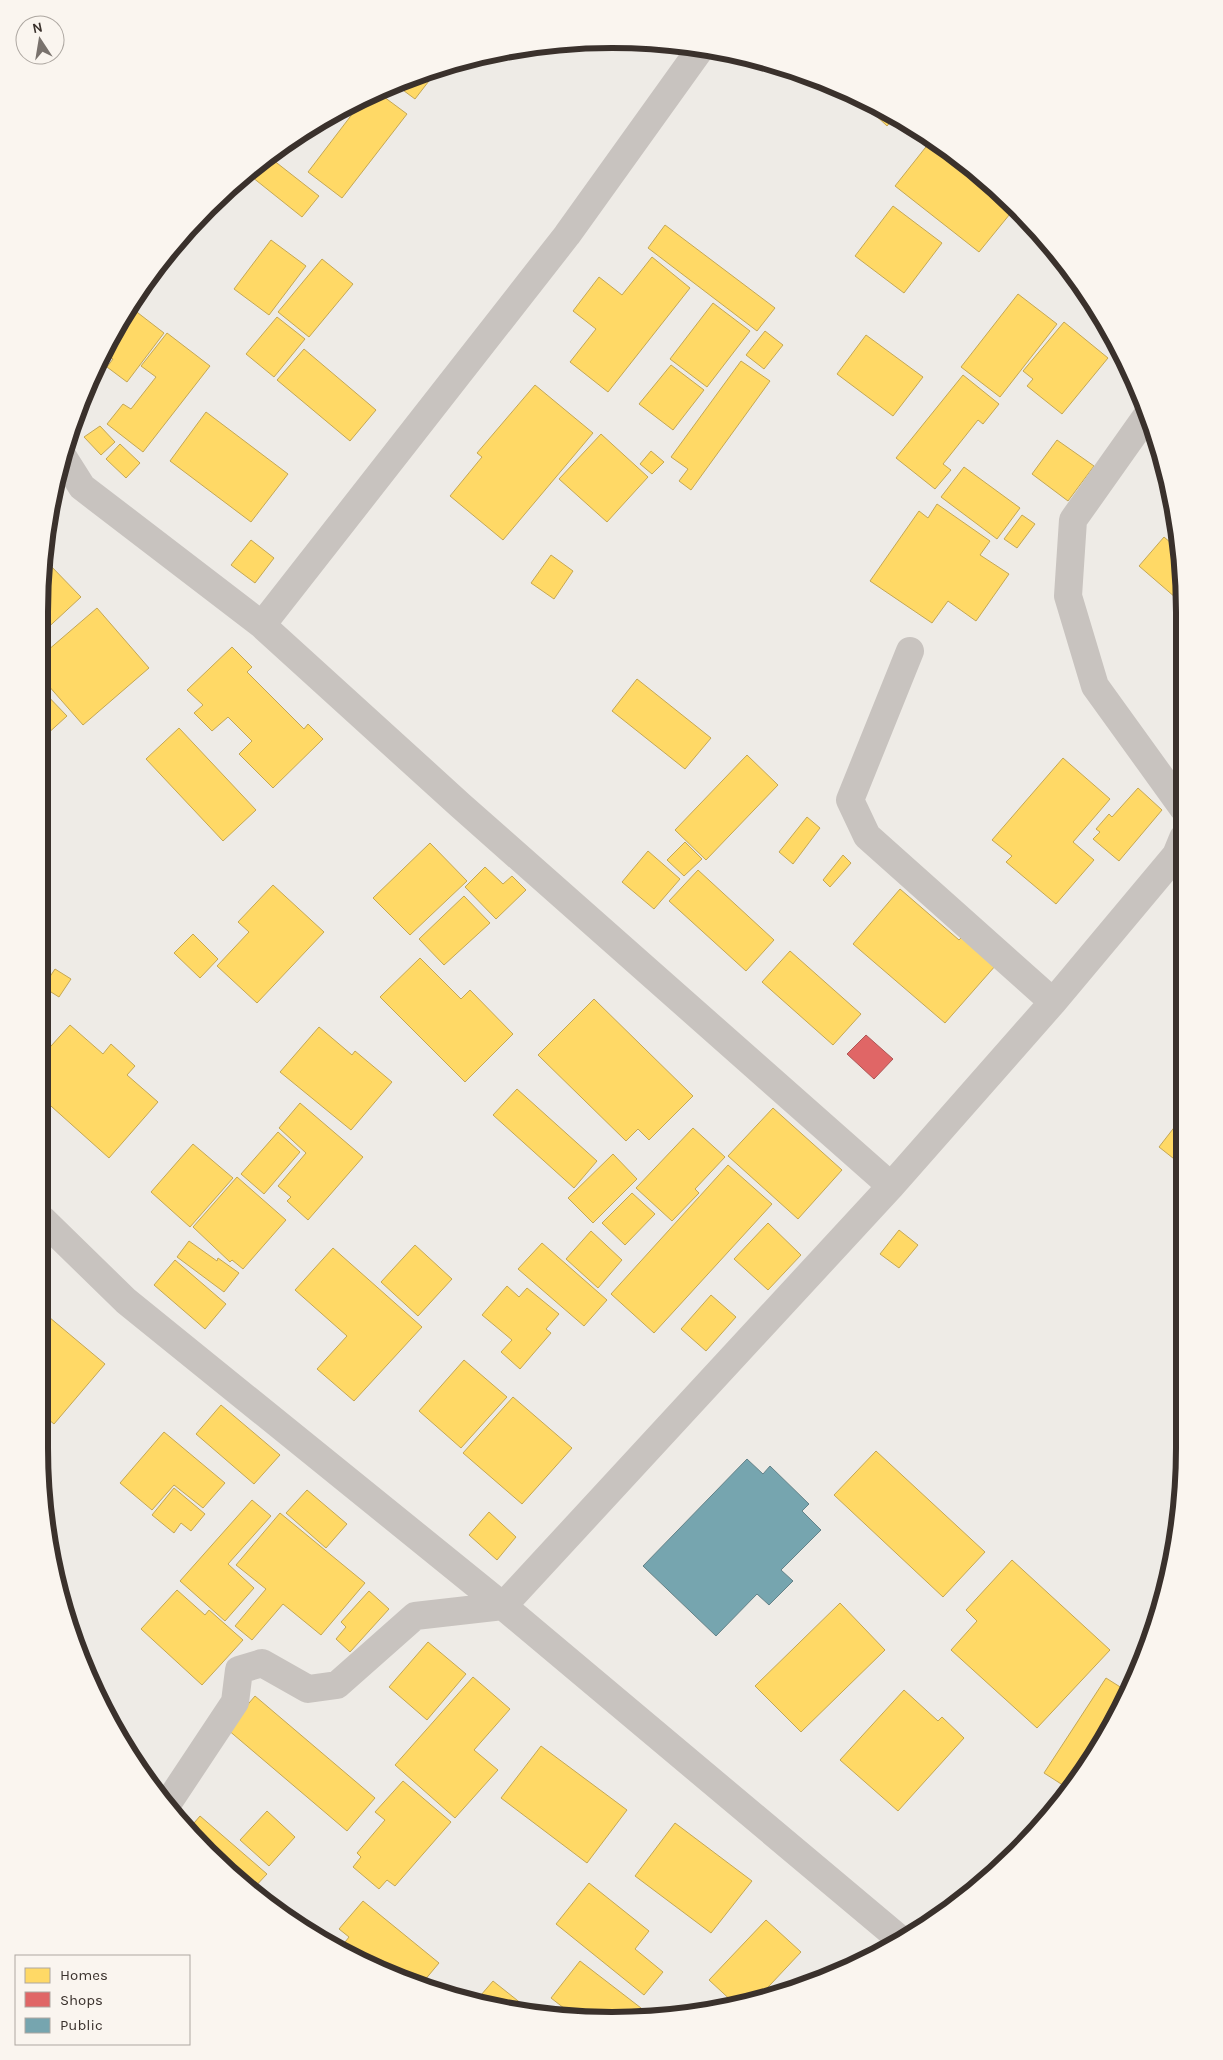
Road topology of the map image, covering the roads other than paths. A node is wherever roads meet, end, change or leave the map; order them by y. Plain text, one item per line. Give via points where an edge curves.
1 (696, 54) edge
2 (1143, 421) edge
3 (68, 464) edge
4 (262, 625) junction
5 (910, 652) dead end
6 (1176, 798) edge
7 (1176, 854) edge
8 (1053, 1002) junction
9 (891, 1186) junction
10 (48, 1226) edge
11 (503, 1606) junction
12 (170, 1800) edge
13 (896, 1936) edge

1 - 4 street via 567,235
2 - 6 street via 1073,520 1068,596 1095,686
3 - 4 street via 82,487
4 - 9 street via 460,805
5 - 8 street via 850,800 867,836
7 - 8 street
8 - 9 street
9 - 11 street
10 - 11 street via 126,1301
11 - 12 street via 415,1616 337,1684 308,1689 262,1663 239,1670 235,1702
11 - 13 street

